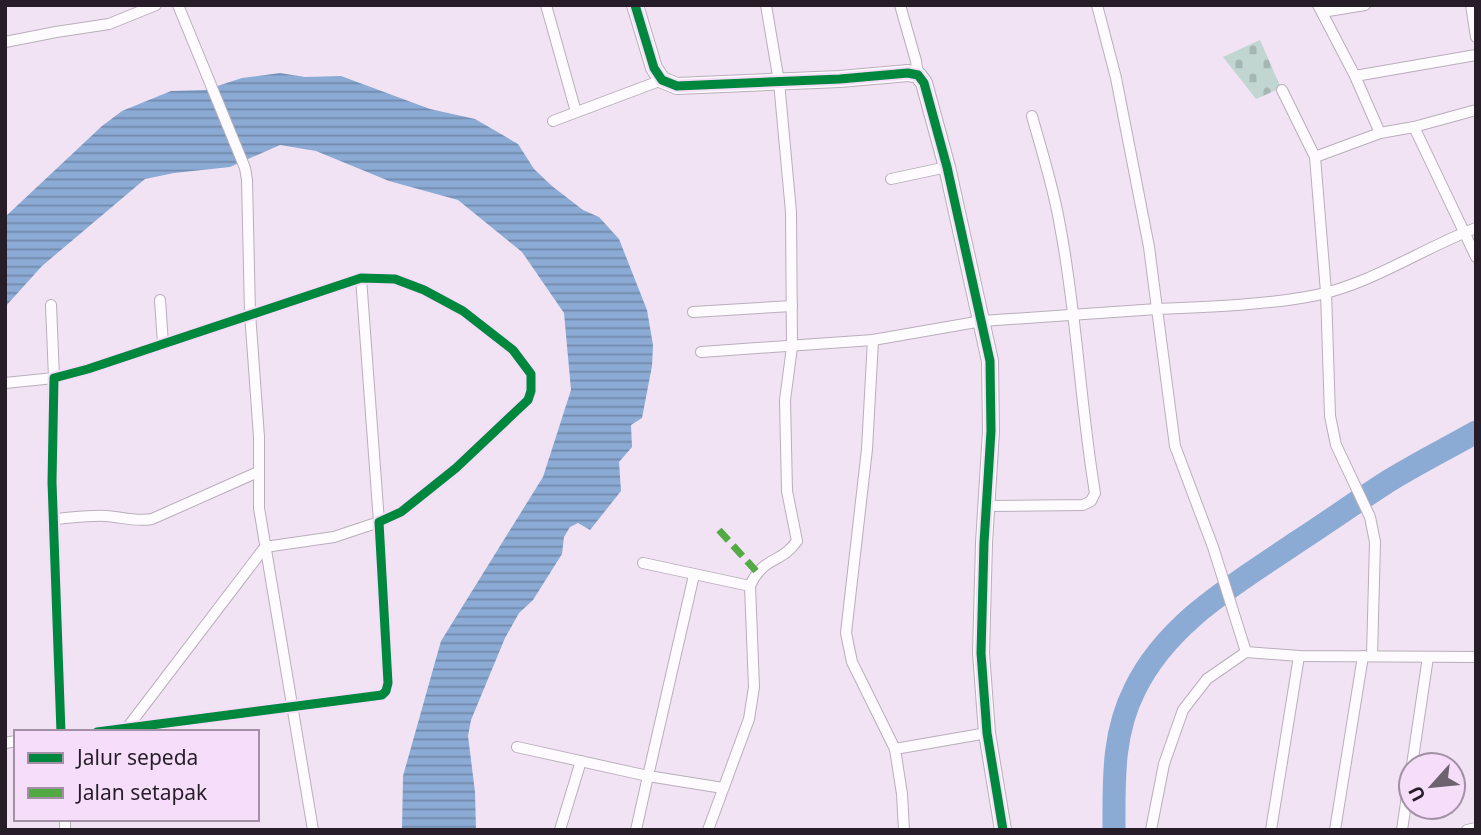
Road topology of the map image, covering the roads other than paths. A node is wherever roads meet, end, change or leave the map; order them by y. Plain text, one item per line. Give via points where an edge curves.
1 (156, 5) edge
2 (178, 5) edge
3 (546, 5) edge
4 (635, 5) edge
5 (766, 5) edge
6 (900, 5) edge
7 (1097, 5) edge
8 (1365, 5) edge
9 (1471, 5) edge
10 (1320, 9) edge
11 (1476, 37) edge
12 (5, 42) edge
13 (1476, 55) edge
14 (918, 75) junction
15 (1355, 76) junction
16 (662, 80) junction
17 (779, 82) junction
18 (1282, 90) dead end
19 (1476, 110) edge
20 (576, 112) junction
21 (1032, 116) dead end
22 (553, 121) dead end
23 (1414, 127) junction
24 (1380, 133) junction
25 (1315, 157) junction
26 (947, 167) junction
27 (891, 180) dead end
28 (1476, 228) edge
29 (1464, 232) junction
30 (1476, 257) edge
31 (361, 278) junction
32 (1326, 292) junction
33 (160, 300) dead end
34 (51, 305) dead end
35 (792, 306) junction
36 (1157, 309) junction
37 (693, 312) dead end
38 (250, 313) junction
39 (1073, 314) junction
40 (982, 321) junction
41 (873, 340) junction
42 (163, 344) junction
43 (792, 347) junction
44 (701, 352) dead end
45 (54, 378) junction
46 (5, 383) edge
47 (258, 472) junction
48 (986, 506) junction
49 (54, 519) junction
50 (379, 522) junction
51 (265, 547) junction
52 (643, 563) dead end
53 (694, 575) junction
54 (750, 586) junction
55 (1247, 652) junction
56 (1299, 656) junction
57 (1367, 656) junction
58 (1428, 657) junction
59 (1476, 657) edge
60 (293, 706) junction
61 (127, 728) junction
62 (61, 730) edge
63 (112, 730) edge
64 (987, 733) junction
65 (517, 747) dead end
66 (895, 749) junction
67 (1413, 751) edge
68 (581, 761) junction
69 (648, 776) junction
70 (723, 789) junction
71 (1476, 828) edge
72 (313, 830) edge
73 (560, 830) edge
74 (636, 830) edge
75 (708, 830) edge
76 (904, 830) edge
77 (1003, 830) edge
78 (1151, 830) edge
79 (1271, 830) edge
80 (1335, 830) edge
81 (1467, 830) edge

1 - 12 street via 109,24
2 - 38 street via 245,168
3 - 20 street
4 - 16 street
5 - 17 street
6 - 14 street
7 - 36 street via 1147,235
8 - 10 street
9 - 11 street
10 - 15 street
13 - 15 street
14 - 17 street
14 - 26 street
15 - 24 street
16 - 17 street via 677,86
16 - 20 street
17 - 35 street
18 - 25 street
19 - 23 street
20 - 22 street
21 - 39 street via 1060,224
23 - 24 street
23 - 29 street
24 - 25 street
25 - 32 street
26 - 27 street
26 - 40 street
28 - 29 street
29 - 30 street
29 - 32 street
31 - 38 street
31 - 50 street
31 - 50 street via 395,279 463,311 513,350 533,381 528,400 456,468 401,512
32 - 36 street
32 - 57 street via 1330,416 1336,445 1370,517 1375,541
33 - 42 street
34 - 45 street
35 - 37 street
35 - 43 street
36 - 39 street
36 - 55 street via 1175,446
38 - 42 street
38 - 47 street
39 - 40 street
39 - 48 street via 1094,493 1091,501 1083,505
40 - 41 street
40 - 48 street via 990,361
41 - 43 street
41 - 66 street via 867,449 846,633 852,662
42 - 45 street
43 - 44 street
43 - 54 street via 785,413 787,491 797,541 789,552 756,571
45 - 46 street
45 - 49 street
47 - 49 street via 152,519
47 - 51 street
48 - 64 street via 981,653
49 - 62 street
50 - 51 street via 334,537
50 - 60 street via 386,691 371,697
51 - 60 street
51 - 61 street
52 - 53 street
53 - 54 street
53 - 69 street
54 - 70 street via 754,687 749,719
55 - 56 street
55 - 78 street via 1207,679 1183,710 1164,764
56 - 57 street
56 - 79 street
57 - 58 street
57 - 80 street
58 - 59 street
58 - 67 street
60 - 61 street
60 - 72 street
61 - 63 street
64 - 66 street
64 - 77 street
65 - 68 street
66 - 76 street
68 - 69 street
68 - 73 street
69 - 70 street
69 - 74 street
70 - 75 street
71 - 81 street

